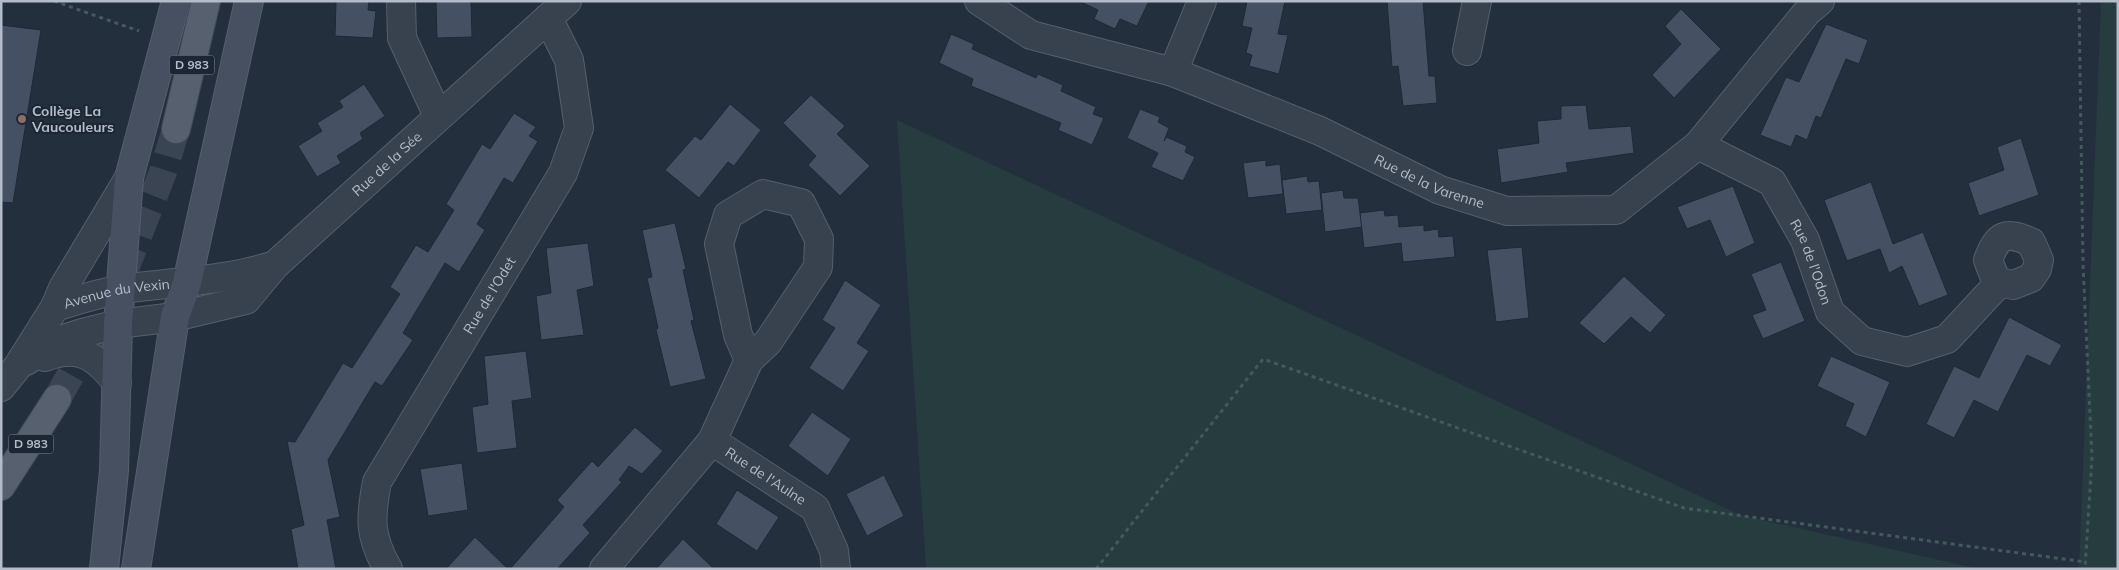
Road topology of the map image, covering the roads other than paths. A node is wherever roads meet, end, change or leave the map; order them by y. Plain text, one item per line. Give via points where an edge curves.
1 (176, 1) edge
2 (206, 1) edge
3 (248, 1) edge
4 (401, 1) edge
5 (979, 1) edge
6 (1202, 1) edge
7 (1477, 1) edge
8 (1820, 1) edge
9 (557, 10) edge
10 (1467, 51) dead end
11 (1173, 72) junction
12 (438, 116) junction
13 (176, 129) tunnel mouth
14 (1698, 145) junction
15 (129, 178) junction
16 (274, 266) junction
17 (2000, 282) dead end
18 (187, 283) junction
19 (121, 290) junction
20 (55, 306) junction
21 (175, 317) junction
22 (118, 324) junction
23 (749, 360) junction
24 (18, 366) junction
25 (116, 383) junction
26 (1, 387) edge
27 (57, 400) tunnel mouth
28 (712, 441) junction
29 (1, 486) edge
30 (104, 569) edge
31 (136, 569) edge
32 (388, 569) edge
33 (604, 569) edge
34 (836, 569) edge

1 - 15 main road
2 - 13 main road, D 983
3 - 18 main road
4 - 12 street via 402,38
5 - 11 street, Rue de la Varenne via 1031,35
6 - 11 street
7 - 10 street
8 - 14 street, Rue de la Varenne via 1807,12
9 - 12 street, Rue de la Sée
9 - 32 street, Rue de l'Odet via 569,60 579,128 563,173 378,482 371,515 378,550
11 - 14 street, Rue de la Varenne via 1320,130 1440,190 1507,211 1616,210
12 - 16 street, Rue de la Sée
14 - 17 street, Rue de l'Odon via 1772,182 1805,240 1830,312 1862,340 1906,352 1947,339
15 - 19 main road
15 - 20 street
16 - 18 street, Rue de la Sée
16 - 21 street via 246,300
18 - 19 street, Avenue du Vexin
18 - 21 main road
19 - 20 street, Avenue du Vexin
19 - 22 main road
20 - 24 street, Avenue du Vexin
21 - 22 street
21 - 31 main road
22 - 24 street via 54,342
22 - 25 main road
23 - 23 street via 768,342 818,267 819,239 801,203 763,194 728,215 719,244 738,335
23 - 28 street
24 - 25 street via 62,351 86,354 103,365
24 - 26 street, Avenue du Vexin
25 - 30 main road via 114,470
27 - 29 main road, D 983
28 - 33 street
28 - 34 street, Rue de l'Aulne via 815,508 834,551

